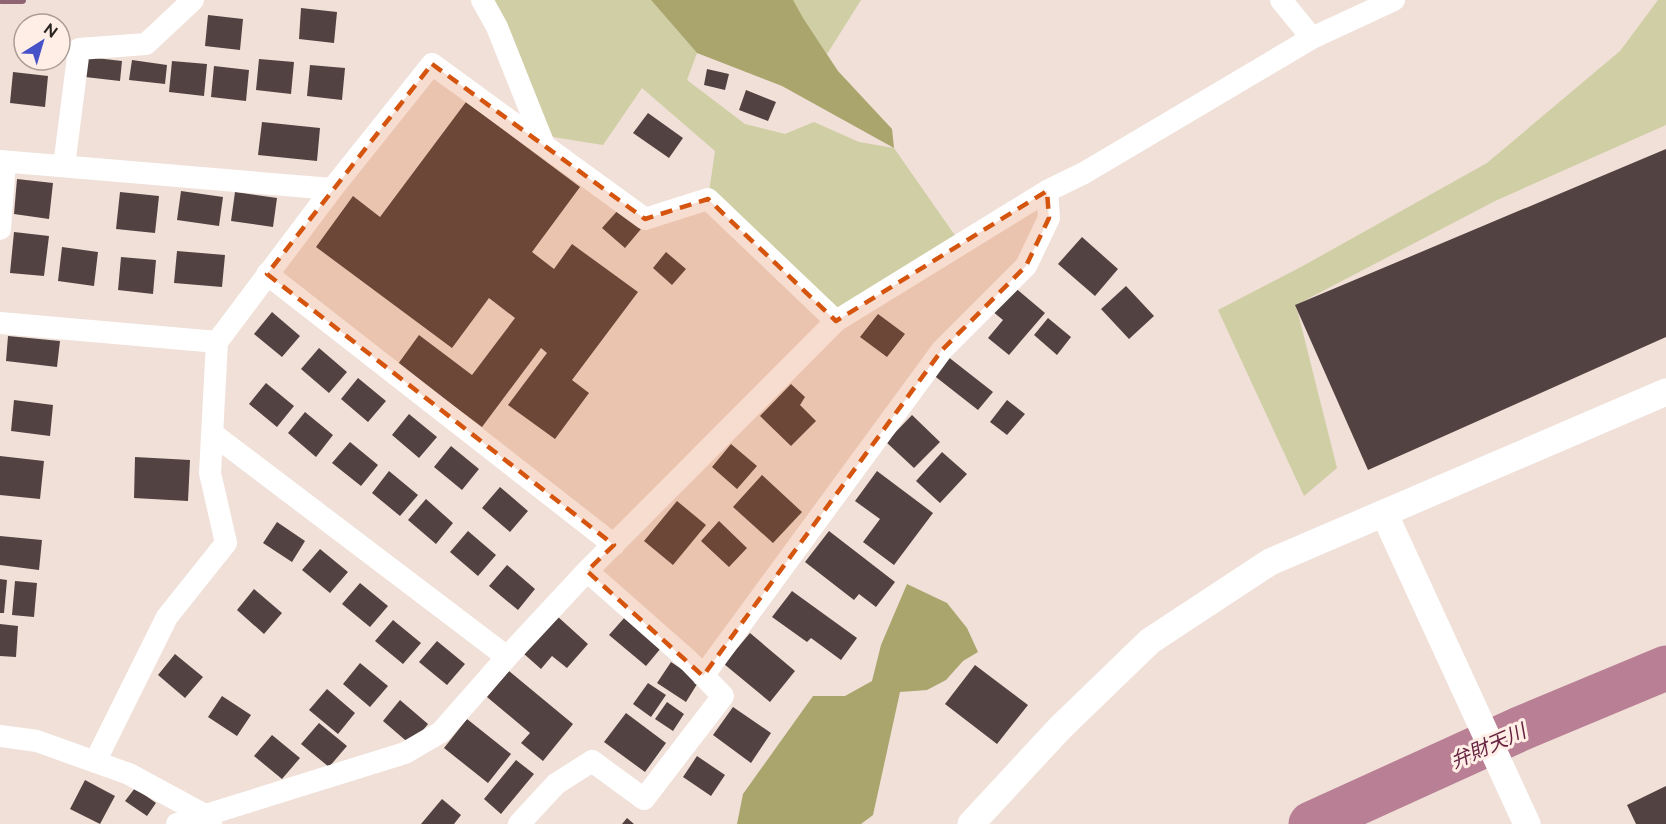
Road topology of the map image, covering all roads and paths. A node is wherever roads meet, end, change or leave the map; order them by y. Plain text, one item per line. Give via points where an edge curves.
1 (193, 0) edge
2 (482, 0) edge
3 (1281, 0) edge
4 (1394, 0) edge
5 (1312, 38) junction
6 (544, 145) junction
7 (3, 161) edge
8 (64, 166) junction
9 (332, 189) junction
10 (1047, 191) junction
11 (0, 229) edge
12 (267, 274) junction
13 (836, 321) junction
14 (0, 323) edge
15 (217, 342) junction
16 (1666, 392) edge
17 (213, 435) junction
18 (1384, 513) junction
19 (615, 545) junction
20 (587, 571) junction
21 (507, 657) junction
22 (704, 676) junction
23 (0, 736) edge
24 (95, 762) junction
25 (213, 819) edge
26 (177, 824) edge
27 (519, 824) edge
28 (971, 824) edge
29 (1527, 824) edge

1 - 8 street via 146,44 79,49
2 - 6 street via 497,27
3 - 5 street
4 - 5 street
5 - 10 street
6 - 9 street via 432,64
6 - 13 street via 645,219 708,199
7 - 8 street
7 - 11 street
8 - 9 street
9 - 12 street
10 - 13 street
10 - 22 street via 1049,218 1026,266 942,350
12 - 15 street
12 - 19 street
13 - 19 street
14 - 15 street
15 - 17 street
16 - 18 street
17 - 21 street
17 - 24 street via 210,473 226,543 167,617
18 - 28 street via 1270,562 1150,641 1060,728
18 - 29 street
19 - 20 street
20 - 21 street
20 - 22 street
21 - 25 street via 441,732 405,753
22 - 27 street via 723,696 644,799 592,761 556,784
23 - 24 street via 37,741
24 - 25 street via 129,774
25 - 26 street

